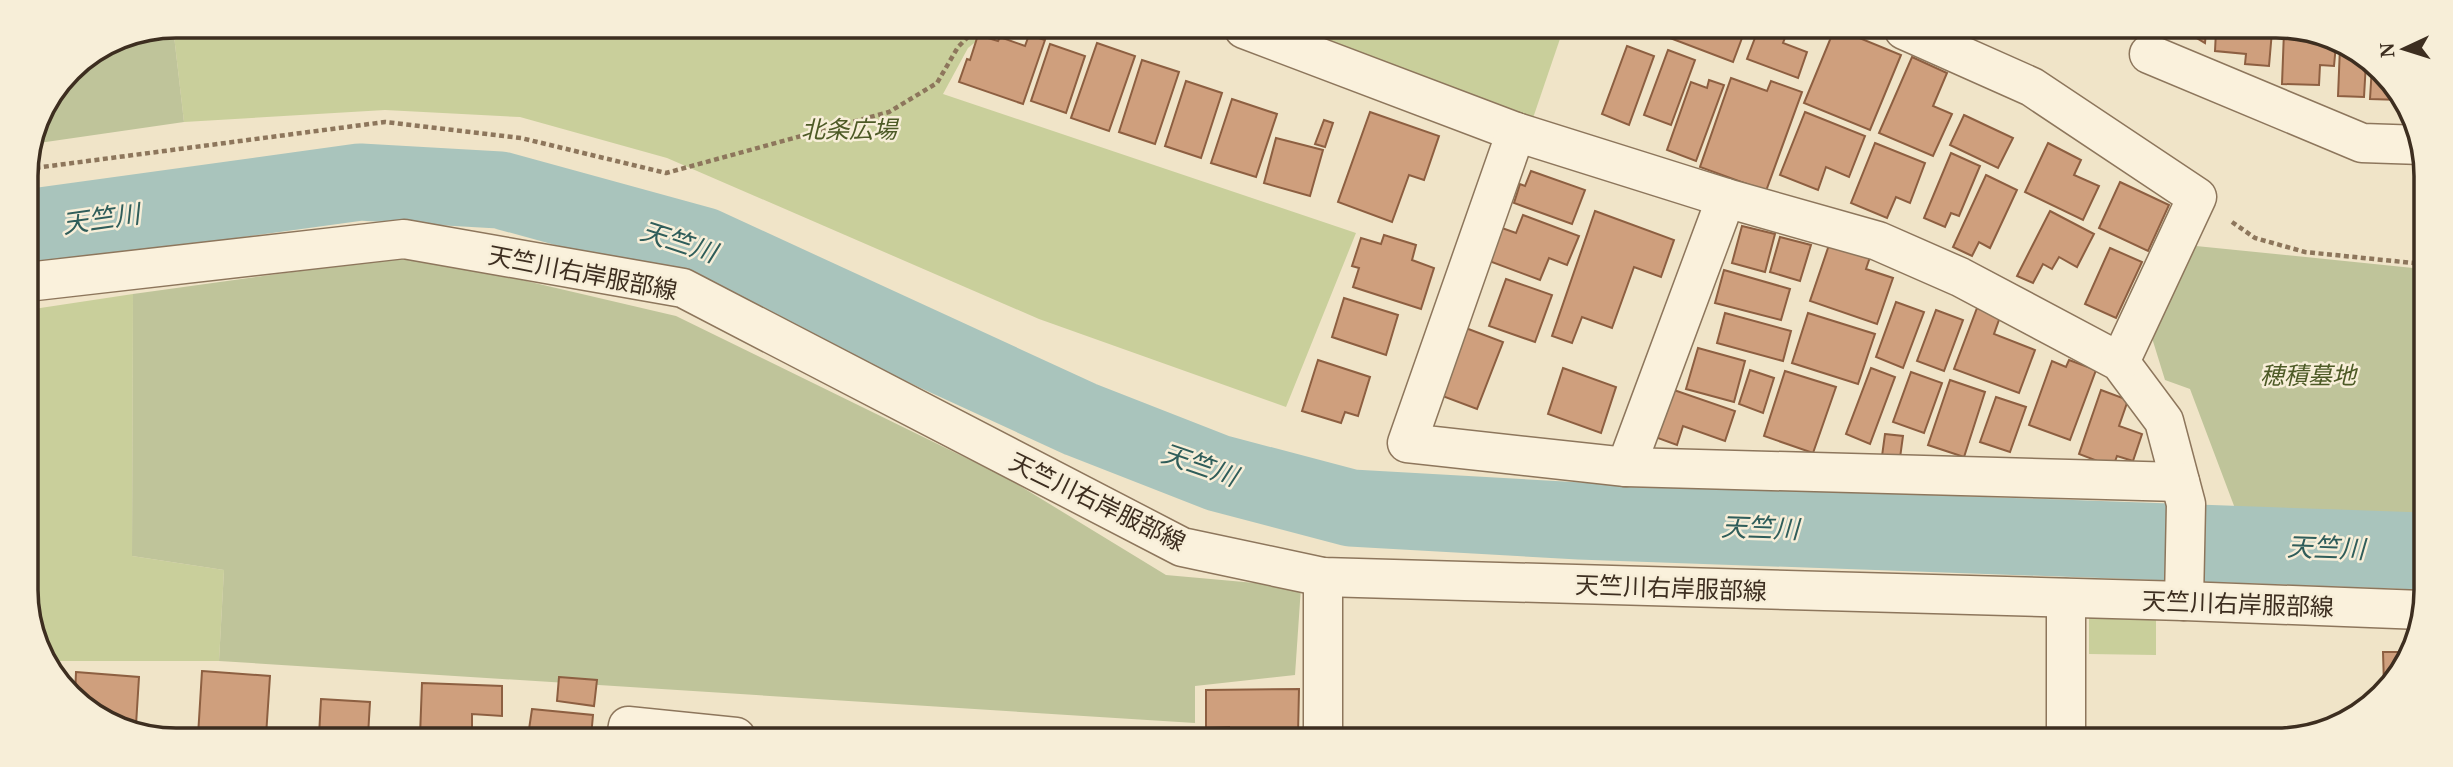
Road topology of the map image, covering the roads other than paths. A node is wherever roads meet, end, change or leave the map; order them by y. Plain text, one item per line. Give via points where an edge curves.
1 (1268, 38) edge
2 (1922, 38) edge
3 (2149, 54) dead end
4 (1516, 132) junction
5 (2410, 145) edge
6 (1726, 198) junction
7 (39, 281) edge
8 (2120, 362) junction
9 (1626, 467) junction
10 (2183, 493) junction
11 (1324, 577) junction
12 (2066, 598) junction
13 (2185, 601) junction
14 (2413, 610) edge
15 (1323, 728) edge
16 (2066, 728) edge
17 (627, 729) edge
18 (655, 729) edge

1 - 4 street
2 - 8 street via 2032,87 2197,197
3 - 5 street via 2362,143
4 - 6 street
4 - 9 street via 1407,443
6 - 8 street via 1878,241 1960,277
6 - 9 street
7 - 11 street, 天竺川右岸服部線 via 404,239 682,288 1182,547
8 - 10 street via 2164,421
9 - 10 street
10 - 13 street
11 - 12 street, 天竺川右岸服部線
11 - 15 street
12 - 13 street, 天竺川右岸服部線
12 - 16 street
13 - 14 street, 天竺川右岸服部線
17 - 18 street

